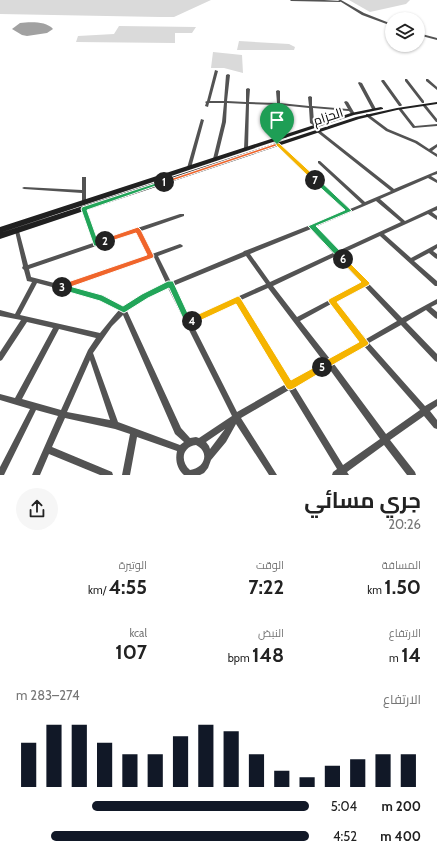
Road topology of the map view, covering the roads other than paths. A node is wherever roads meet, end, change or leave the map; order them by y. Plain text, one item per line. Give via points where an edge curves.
1 (291, 0) edge
2 (340, 1) edge
3 (385, 22) edge
4 (425, 35) edge
5 (437, 38) edge
6 (216, 71) dead end
7 (228, 75) dead end
8 (406, 80) dead end
9 (427, 80) dead end
10 (383, 81) dead end
11 (360, 83) dead end
12 (248, 89) dead end
13 (437, 89) edge
14 (278, 91) dead end
15 (310, 97) dead end
16 (437, 99) edge
17 (346, 102) dead end
18 (226, 103) junction
19 (248, 103) junction
20 (424, 103) junction
21 (437, 103) edge
22 (277, 104) junction
23 (310, 107) junction
24 (400, 107) junction
25 (374, 109) junction
26 (351, 112) junction
27 (367, 115) junction
28 (202, 120) dead end
29 (437, 121) edge
30 (437, 125) edge
31 (317, 129) junction
32 (284, 137) junction
33 (277, 144) junction
34 (437, 145) edge
35 (246, 149) junction
36 (429, 151) junction
37 (437, 156) edge
38 (215, 159) junction
39 (319, 162) dead end
40 (189, 168) junction
41 (437, 172) edge
42 (428, 176) junction
43 (84, 178) dead end
44 (437, 182) edge
45 (24, 188) dead end
46 (394, 191) junction
47 (84, 192) junction
48 (377, 199) junction
49 (365, 204) junction
50 (84, 206) junction
51 (437, 208) edge
52 (349, 211) junction
53 (428, 212) junction
54 (182, 215) dead end
55 (437, 218) edge
56 (405, 223) junction
57 (311, 226) junction
58 (0, 230) edge
59 (138, 230) junction
60 (17, 231) junction
61 (380, 234) junction
62 (0, 236) edge
63 (96, 244) junction
64 (180, 246) dead end
65 (437, 246) edge
66 (429, 250) junction
67 (246, 252) junction
68 (338, 253) junction
69 (153, 255) junction
70 (437, 257) edge
71 (411, 260) junction
72 (25, 268) junction
73 (36, 281) junction
74 (366, 283) junction
75 (171, 284) junction
76 (437, 284) edge
77 (269, 285) junction
78 (62, 287) junction
79 (238, 300) junction
80 (332, 301) junction
81 (437, 301) edge
82 (427, 307) junction
83 (124, 310) junction
84 (0, 314) edge
85 (437, 316) edge
86 (16, 317) junction
87 (25, 319) junction
88 (296, 320) junction
89 (403, 321) junction
90 (188, 322) junction
91 (57, 326) junction
92 (101, 336) junction
93 (365, 343) junction
94 (90, 352) junction
95 (0, 358) edge
96 (437, 359) edge
97 (329, 363) junction
98 (290, 386) junction
99 (0, 397) edge
100 (17, 402) junction
101 (437, 402) edge
102 (35, 406) junction
103 (425, 411) junction
104 (62, 414) junction
105 (236, 417) junction
106 (115, 425) junction
107 (437, 425) edge
108 (134, 432) junction
109 (384, 440) junction
110 (189, 442) junction
111 (200, 442) junction
112 (47, 449) junction
113 (181, 449) junction
114 (208, 458) junction
115 (341, 474) edge
116 (0, 475) edge
117 (36, 475) edge
118 (110, 475) edge
119 (126, 475) edge
120 (193, 475) edge
121 (272, 475) edge
122 (412, 475) edge

1 - 2 street
2 - 3 street via 358,12
4 - 5 street
6 - 18 street via 207,104
7 - 18 street
8 - 20 street
9 - 13 street
10 - 24 street
11 - 25 street
12 - 19 street
14 - 22 street
15 - 23 street
16 - 20 main road, الحزام
17 - 26 street
18 - 19 street
18 - 38 street
19 - 22 street
19 - 35 street
20 - 21 main road, الحزام
20 - 24 main road, الحزام
20 - 29 street
22 - 23 street
22 - 32 street via 280,132
23 - 26 street
23 - 31 street via 312,123
24 - 25 main road, الحزام
24 - 27 main road, الحزام
24 - 30 street via 414,127
25 - 26 main road, الحزام
26 - 31 main road, الحزام
27 - 31 main road, الحزام
27 - 36 street via 388,130
28 - 40 street
31 - 32 main road, الحزام
31 - 33 main road, الحزام
31 - 46 street
32 - 35 main road, الحزام
33 - 50 main road, الحزام
33 - 52 street
34 - 36 street
35 - 38 main road, الحزام
36 - 37 street
38 - 40 main road, الحزام
39 - 49 street
40 - 50 main road, الحزام
41 - 42 street
42 - 44 street
42 - 46 street
43 - 47 street
45 - 47 street
46 - 48 street
47 - 50 street
48 - 49 street
48 - 56 street
49 - 52 street
50 - 58 main road, الحزام
50 - 60 main road, الحزام
50 - 63 street
51 - 53 street
52 - 57 street
53 - 55 street
53 - 56 street
54 - 59 street
56 - 61 street
57 - 67 street
57 - 68 street
59 - 63 street
59 - 69 street
60 - 62 main road, الحزام
60 - 72 street
61 - 68 street
61 - 71 street
63 - 72 street
64 - 69 street
65 - 66 street
66 - 70 street
66 - 71 street
67 - 75 street
67 - 77 street
68 - 74 street
68 - 77 street
69 - 75 street
69 - 78 street
71 - 76 street
72 - 73 street via 29,279
73 - 78 street
73 - 86 street
74 - 80 street
74 - 89 street
75 - 83 street via 145,296
75 - 90 street
77 - 79 street
77 - 88 street
78 - 83 street via 102,298
79 - 90 street
79 - 98 street
80 - 88 street
80 - 93 street
81 - 82 street
82 - 85 street
82 - 89 street
83 - 92 street
83 - 110 street via 178,431
84 - 86 street
86 - 87 street
87 - 91 street
87 - 95 street
88 - 97 street
89 - 93 street
89 - 96 street
90 - 105 street
91 - 92 street
91 - 100 street
92 - 94 street
93 - 97 street
93 - 103 street
94 - 104 street
94 - 106 street
97 - 98 street
97 - 109 street
98 - 105 street
98 - 115 street
99 - 100 street
100 - 102 street
101 - 103 street
102 - 104 street
102 - 116 street
103 - 107 street
103 - 109 street
104 - 106 street
104 - 112 street
105 - 111 street
105 - 114 street
105 - 121 street
106 - 108 street
108 - 113 street
108 - 119 street
109 - 115 street
109 - 122 street
110 - 111 street
110 - 113 street
111 - 114 street via 206,449
112 - 117 street
112 - 118 street
113 - 120 street via 180,464 185,471
114 - 120 street via 205,468

